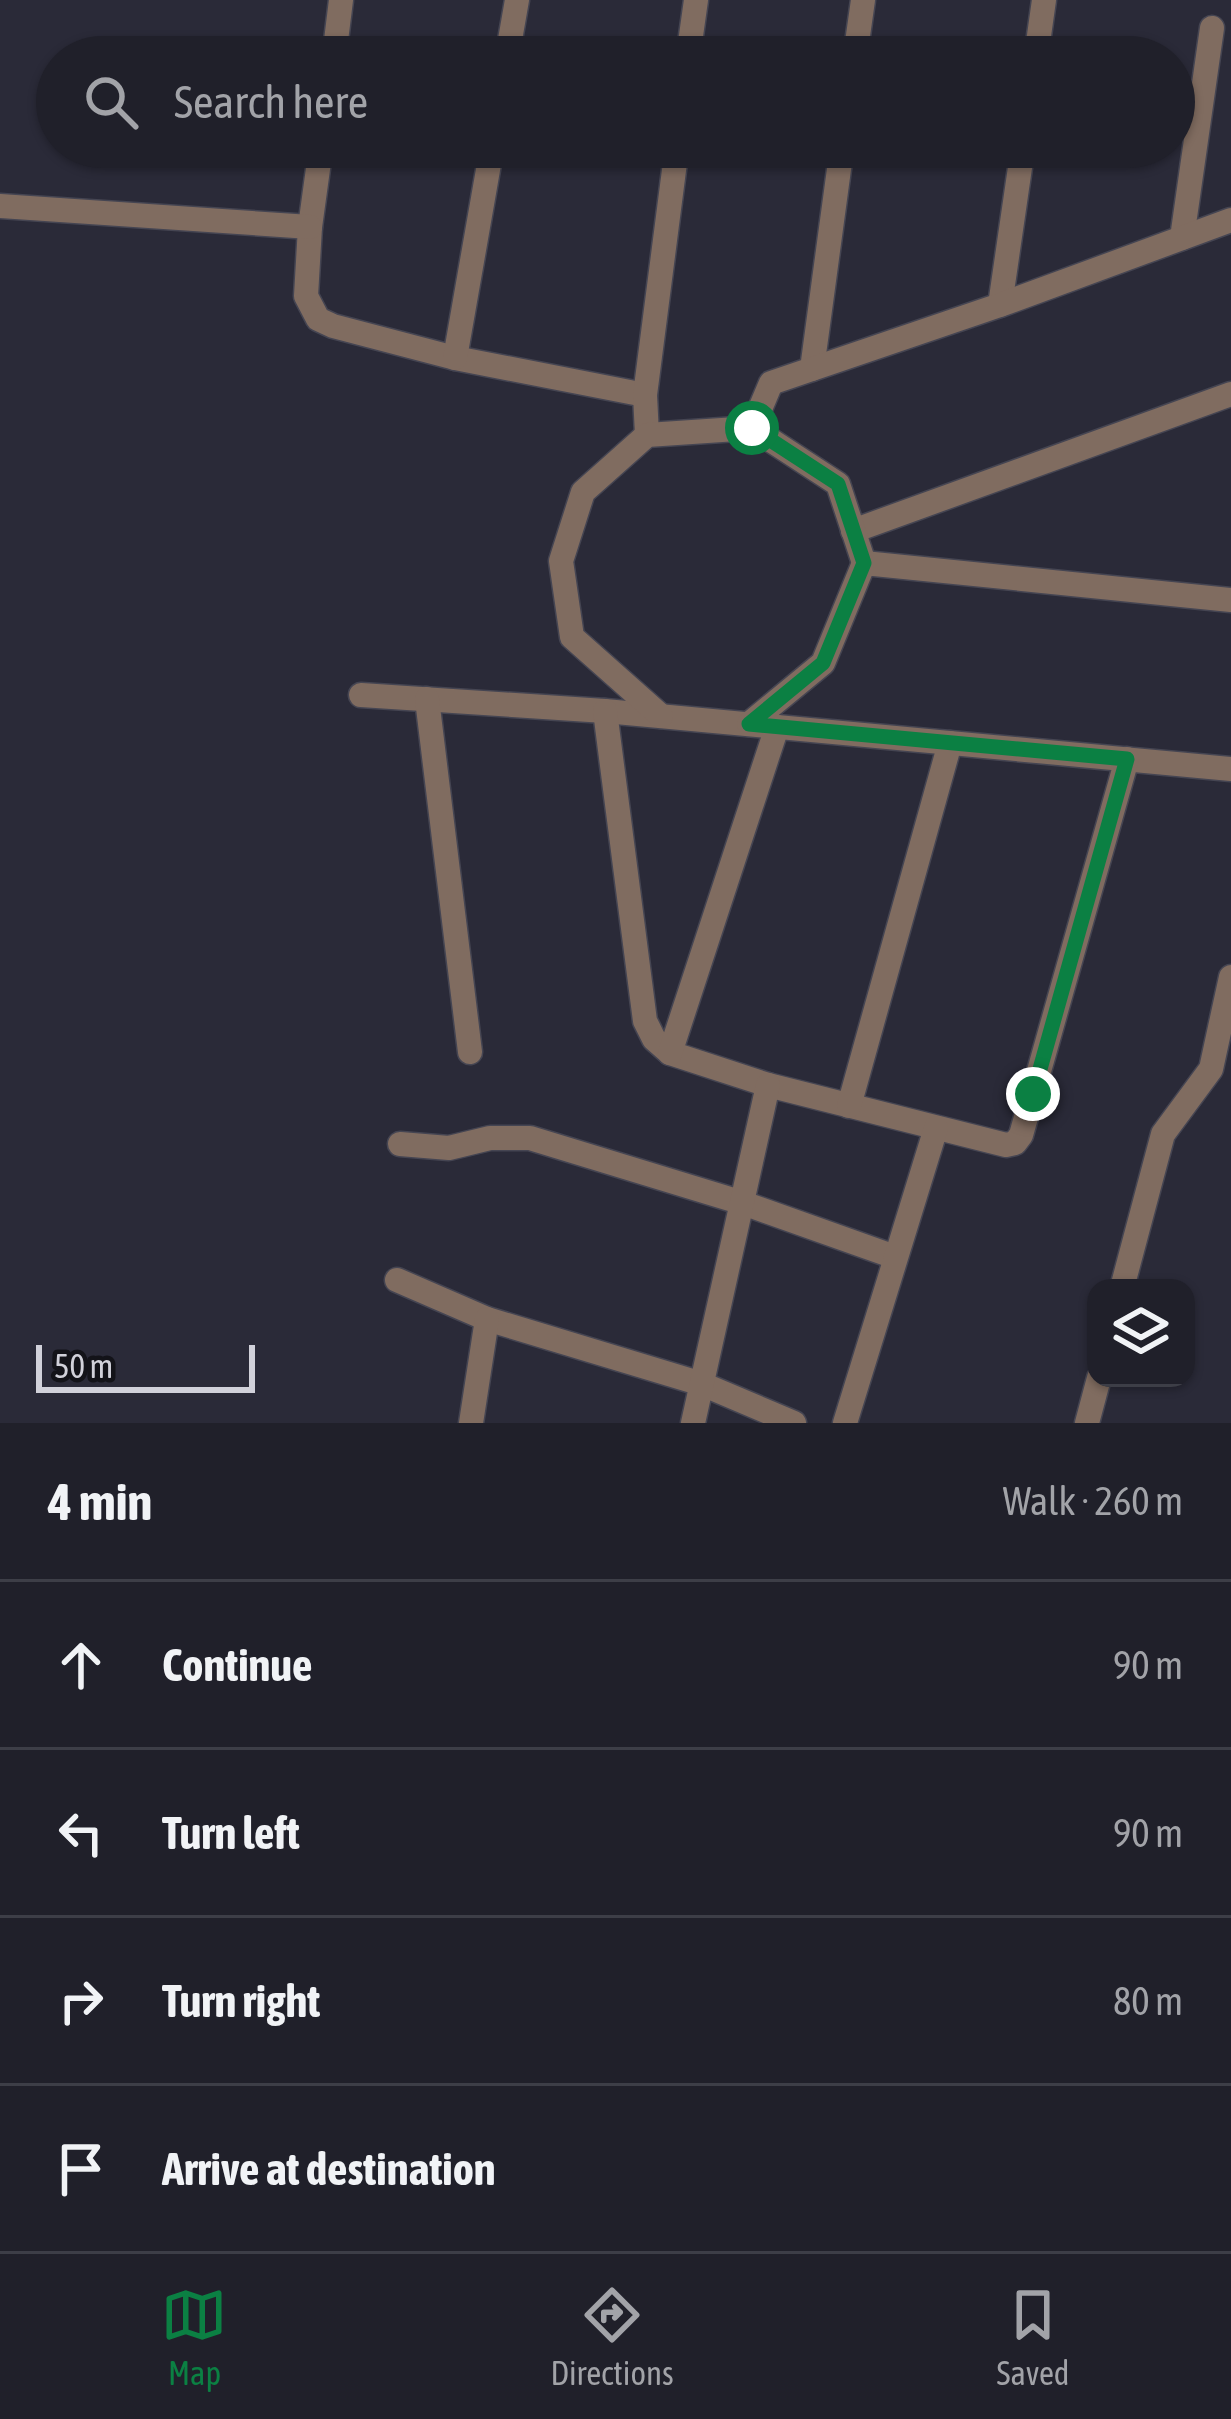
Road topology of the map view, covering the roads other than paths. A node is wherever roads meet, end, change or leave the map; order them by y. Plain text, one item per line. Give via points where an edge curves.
1 (340, 0) edge
2 (517, 0) edge
3 (696, 0) edge
4 (863, 0) edge
5 (1044, 0) edge
6 (1212, 28) dead end
7 (336, 36) edge
8 (511, 36) edge
9 (691, 36) edge
10 (858, 36) edge
11 (1039, 36) edge
12 (1195, 147) edge
13 (318, 168) edge
14 (488, 168) edge
15 (674, 168) edge
16 (839, 168) edge
17 (1020, 168) edge
18 (1192, 168) edge
19 (0, 206) edge
20 (1231, 220) edge
21 (310, 226) junction
22 (1182, 238) junction
23 (1000, 305) junction
24 (455, 358) junction
25 (812, 369) junction
26 (1231, 394) edge
27 (645, 395) junction
28 (752, 428) junction
29 (647, 435) junction
30 (854, 532) junction
31 (864, 563) junction
32 (1231, 600) edge
33 (361, 694) dead end
34 (427, 698) junction
35 (605, 711) junction
36 (662, 716) junction
37 (749, 724) junction
38 (778, 727) junction
39 (950, 743) junction
40 (1127, 759) junction
41 (1231, 769) edge
42 (1231, 977) edge
43 (470, 1052) dead end
44 (670, 1053) junction
45 (768, 1085) junction
46 (849, 1106) junction
47 (936, 1128) junction
48 (400, 1144) dead end
49 (743, 1203) junction
50 (895, 1257) junction
51 (1125, 1279) edge
52 (397, 1280) dead end
53 (488, 1319) junction
54 (702, 1384) junction
55 (1097, 1387) edge
56 (471, 1423) edge
57 (693, 1423) edge
58 (794, 1423) edge
59 (845, 1423) edge
60 (1087, 1423) edge

1 - 7 street
2 - 8 street
3 - 9 street
4 - 10 street
5 - 11 street
6 - 12 street
13 - 21 street
14 - 24 street
15 - 27 street
16 - 25 street
17 - 23 street
18 - 22 street
19 - 21 street
20 - 22 street
21 - 24 street via 306,296 318,319
22 - 23 street
23 - 25 street
24 - 27 street
25 - 28 street via 771,383
26 - 30 street
27 - 29 street
28 - 29 street
28 - 30 street via 838,484
29 - 36 street via 583,492 561,560 572,637
30 - 31 street
31 - 32 street
31 - 37 street via 823,663
33 - 34 street
34 - 35 street
34 - 43 street
35 - 36 street
35 - 44 street via 645,1022
36 - 37 street
37 - 38 street
38 - 39 street
38 - 44 street
39 - 40 street
39 - 46 street
40 - 41 street
40 - 47 street via 1021,1135 1006,1145
42 - 51 street via 1211,1069 1162,1134
44 - 45 street
45 - 46 street
45 - 49 street
46 - 47 street
47 - 50 street
48 - 49 street via 449,1148 530,1138
49 - 50 street
49 - 54 street
50 - 59 street
52 - 53 street
53 - 54 street
53 - 56 street
54 - 57 street
54 - 58 street
55 - 60 street

